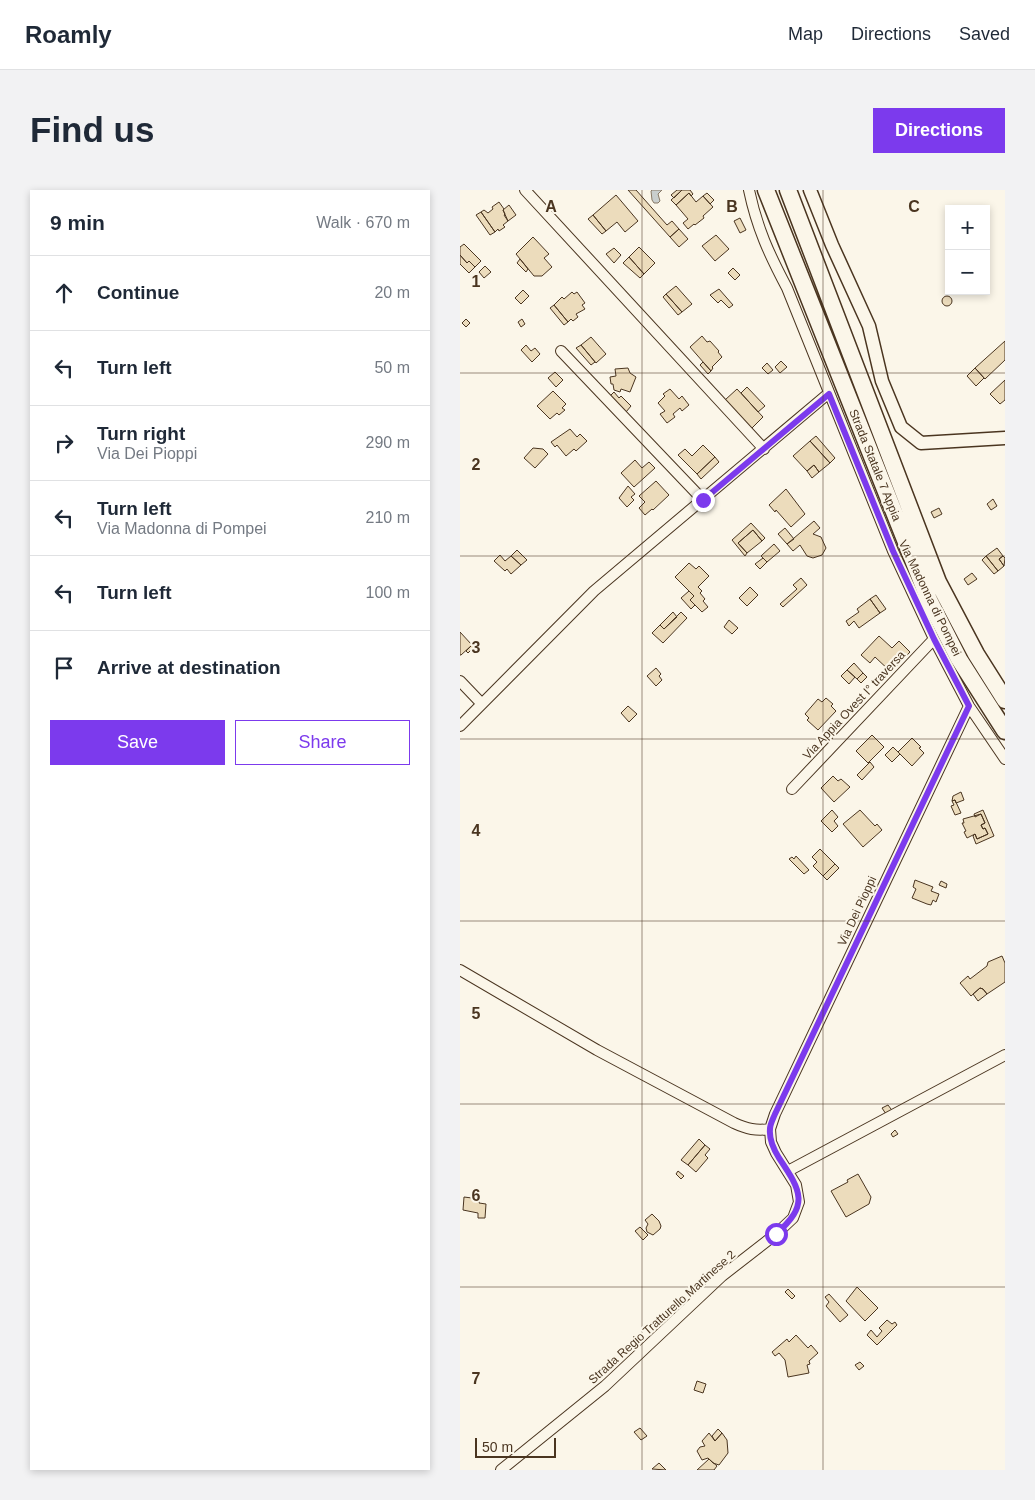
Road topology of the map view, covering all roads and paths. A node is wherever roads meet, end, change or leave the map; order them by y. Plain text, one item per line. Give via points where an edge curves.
1 (525, 190) edge
2 (749, 190) edge
3 (766, 190) edge
4 (788, 190) edge
5 (810, 190) edge
6 (561, 351) dead end
7 (829, 394) junction
8 (1005, 438) edge
9 (764, 449) junction
10 (703, 500) junction
11 (934, 639) junction
12 (976, 654) junction
13 (460, 681) edge
14 (1005, 688) edge
15 (1005, 700) edge
16 (482, 704) junction
17 (969, 706) junction
18 (460, 726) edge
19 (1005, 730) edge
20 (1005, 759) edge
21 (792, 789) dead end
22 (460, 970) edge
23 (1005, 1055) edge
24 (770, 1129) junction
25 (788, 1171) junction
26 (501, 1470) edge

1 - 9 street
2 - 7 street, Via Madonna di Pompei via 768,254 787,288
3 - 19 highway, Strada Statale 7 Appia via 929,600 960,659
4 - 12 highway, Strada Statale 7 Appia via 938,582
5 - 8 street via 869,326 882,381 901,427 921,444
6 - 10 street
7 - 9 street
7 - 11 street, Via Madonna di Pompei via 893,551
9 - 10 street
10 - 16 street via 594,591
11 - 17 street, Via Madonna di Pompei
11 - 21 street, Via Appia Ovest I° traversa
12 - 14 highway
12 - 15 highway, Strada Statale 7 Appia
13 - 16 street
16 - 18 street
17 - 20 street, Via Madonna di Pompei
17 - 24 street, Via Dei Pioppi
22 - 24 street via 597,1050 734,1123 746,1129
23 - 25 street
24 - 25 street, Strada Regio Tratturello Martinese 2 via 771,1142
25 - 26 street, Strada Regio Tratturello Martinese 2 via 796,1186 799,1202 785,1226 722,1276 605,1386

